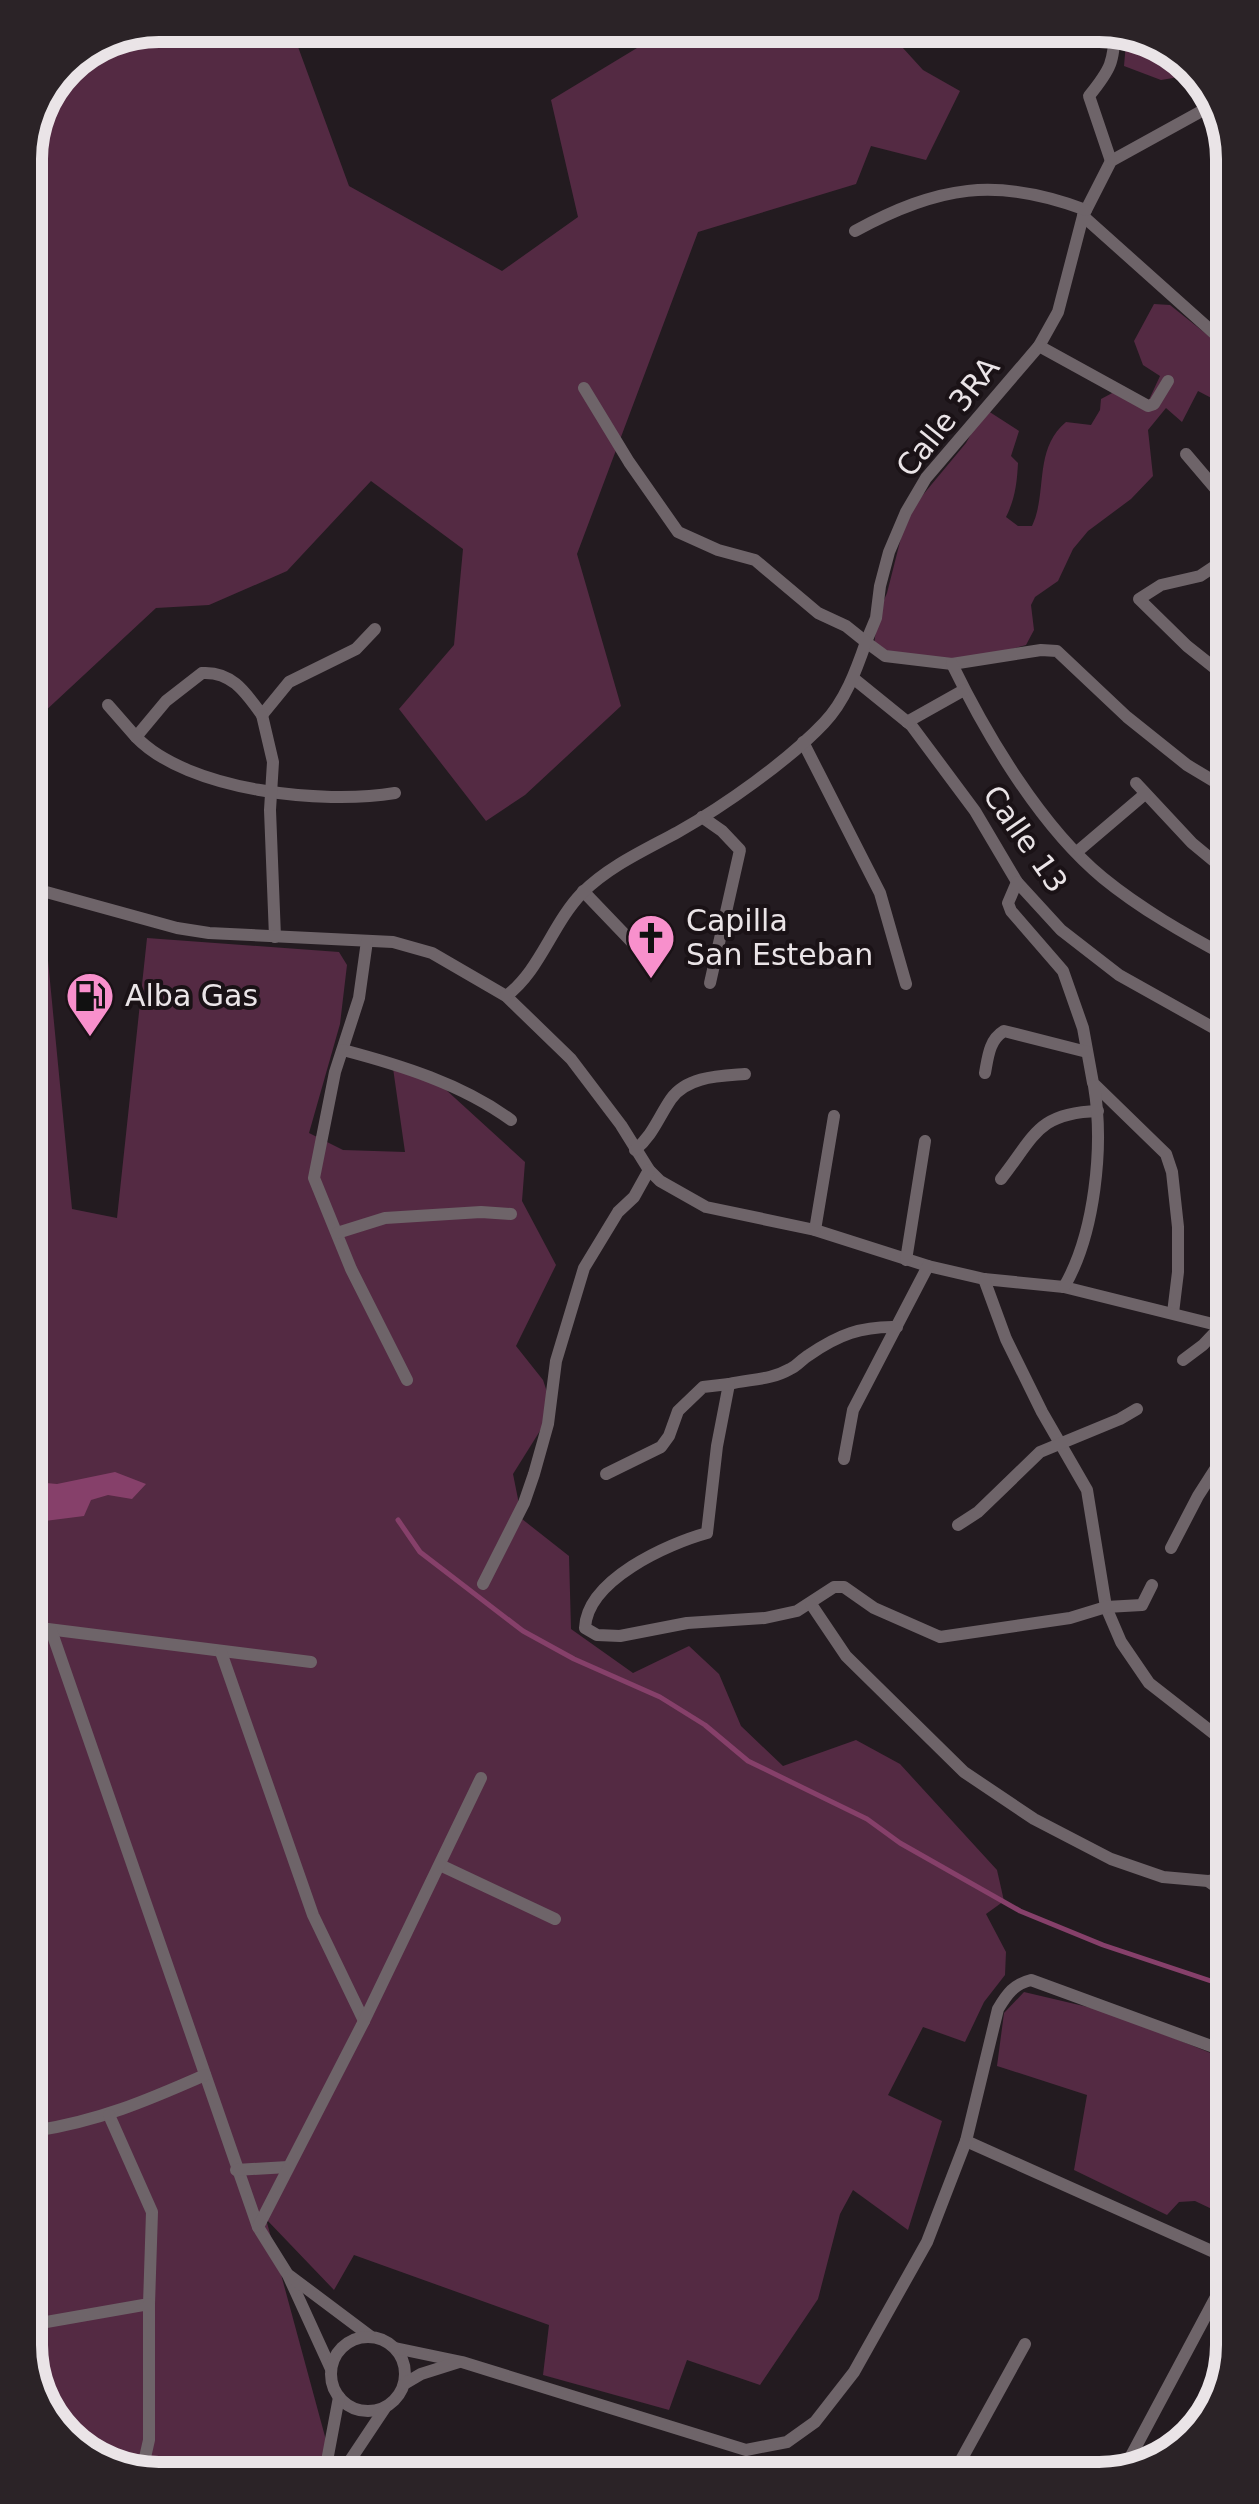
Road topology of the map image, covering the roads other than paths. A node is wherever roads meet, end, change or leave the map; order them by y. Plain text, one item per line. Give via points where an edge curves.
1 (1114, 44) edge
2 (1205, 109) edge
3 (1112, 161) junction
4 (1084, 213) junction
5 (855, 231) dead end
6 (1216, 335) edge
7 (1038, 346) junction
8 (1168, 381) dead end
9 (584, 388) dead end
10 (1186, 454) dead end
11 (1216, 488) edge
12 (1215, 566) dead end
13 (375, 629) dead end
14 (866, 642) junction
15 (952, 664) junction
16 (1216, 669) edge
17 (853, 678) junction
18 (964, 690) junction
19 (108, 705) dead end
20 (262, 714) junction
21 (907, 722) junction
22 (136, 736) junction
23 (802, 742) junction
24 (1216, 782) edge
25 (272, 793) junction
26 (395, 794) dead end
27 (702, 817) junction
28 (1078, 851) junction
29 (1216, 863) edge
30 (1017, 882) junction
31 (43, 891) edge
32 (584, 891) junction
33 (275, 936) junction
34 (366, 941) junction
35 (1216, 950) edge
36 (652, 963) dead end
37 (710, 983) dead end
38 (906, 984) dead end
39 (506, 996) junction
40 (1216, 1029) edge
41 (343, 1050) junction
42 (1087, 1052) junction
43 (985, 1073) dead end
44 (745, 1074) dead end
45 (1094, 1084) junction
46 (1098, 1111) junction
47 (834, 1116) dead end
48 (511, 1120) dead end
49 (925, 1141) dead end
50 (635, 1150) junction
51 (649, 1170) junction
52 (1000, 1179) dead end
53 (511, 1214) dead end
54 (815, 1230) junction
55 (337, 1233) junction
56 (906, 1260) junction
57 (928, 1266) junction
58 (984, 1278) junction
59 (1064, 1286) junction
60 (1173, 1313) junction
61 (1216, 1326) edge
62 (896, 1327) junction
63 (1216, 1335) edge
64 (1182, 1360) dead end
65 (407, 1380) dead end
66 (729, 1384) junction
67 (1136, 1409) dead end
68 (1060, 1442) junction
69 (844, 1459) dead end
70 (1216, 1468) edge
71 (606, 1474) dead end
72 (958, 1525) dead end
73 (1171, 1548) dead end
74 (484, 1584) dead end
75 (1152, 1585) dead end
76 (811, 1604) junction
77 (1106, 1606) junction
78 (42, 1629) edge
79 (51, 1630) junction
80 (221, 1652) junction
81 (312, 1662) dead end
82 (1216, 1735) edge
83 (482, 1778) dead end
84 (440, 1865) junction
85 (1216, 1879) edge
86 (1208, 1881) junction
87 (1216, 1887) edge
88 (555, 1919) dead end
89 (364, 2021) junction
90 (1216, 2048) edge
91 (205, 2075) junction
92 (108, 2115) junction
93 (42, 2130) edge
94 (966, 2140) junction
95 (288, 2167) junction
96 (236, 2170) junction
97 (258, 2228) junction
98 (1216, 2254) edge
99 (288, 2275) junction
100 (1216, 2296) edge
101 (149, 2304) junction
102 (42, 2323) edge
103 (371, 2337) junction
104 (1025, 2344) dead end
105 (395, 2348) junction
106 (462, 2362) junction
107 (331, 2369) junction
108 (404, 2384) junction
109 (339, 2397) junction
110 (386, 2407) junction
111 (1131, 2457) edge
112 (144, 2460) edge
113 (327, 2461) edge
114 (349, 2461) edge
115 (960, 2462) edge

1 - 3 street via 1110,70 1089,96
2 - 3 street
3 - 4 street, Calle 3RA
4 - 5 street via 1045,194 993,188 928,197
4 - 6 street
4 - 7 street, Calle 3RA via 1058,312
7 - 8 street via 1148,406
7 - 14 street, Calle 3RA via 926,478 906,512
9 - 14 street via 678,532 755,560 818,613
10 - 11 street
12 - 16 street via 1138,599
13 - 20 street via 356,649 289,682
14 - 15 street via 885,656
14 - 17 street, Calle 3RA
15 - 18 street
15 - 24 street via 1057,651 1128,717
17 - 21 street, Calle 13
17 - 23 street, Calle 3RA via 826,722
18 - 21 street
18 - 28 street via 1016,775
19 - 22 street
20 - 22 street via 231,678 202,673
20 - 25 street
21 - 30 street, Calle 13 via 975,811
22 - 25 street via 173,765
23 - 27 street, Calle 3RA
23 - 38 street via 880,893
25 - 26 street
25 - 33 street
27 - 32 street, Calle 3RA
27 - 37 street via 740,850
28 - 29 street via 1140,789
28 - 35 street via 1120,890
30 - 40 street, Calle 13 via 1110,968
30 - 42 street via 1008,904 1063,971
31 - 33 street via 177,928
32 - 36 street
32 - 39 street, Calle 3RA via 527,978
33 - 34 street
34 - 39 street via 432,953
34 - 41 street
39 - 50 street via 572,1060
41 - 48 street via 437,1080
41 - 55 street via 314,1178
42 - 43 street via 1004,1032 992,1044
42 - 45 street
44 - 50 street via 710,1076 677,1091
45 - 46 street
45 - 60 street via 1166,1154 1178,1227
46 - 52 street via 1054,1116
46 - 59 street via 1082,1242
47 - 54 street
49 - 56 street
50 - 51 street
51 - 54 street via 720,1212
51 - 74 street via 584,1268 556,1361 534,1474
53 - 55 street via 386,1218
54 - 56 street
55 - 65 street
56 - 57 street
57 - 58 street
57 - 62 street
58 - 59 street
58 - 68 street via 1006,1339
59 - 60 street
60 - 61 street
62 - 66 street via 850,1331 792,1369
62 - 69 street via 853,1410
63 - 64 street
66 - 71 street via 704,1386 678,1410 661,1447
66 - 76 street via 707,1533 682,1540 612,1581 585,1616 584,1628 620,1636 765,1618
67 - 68 street
68 - 72 street
68 - 77 street via 1088,1490
70 - 73 street
75 - 77 street via 1142,1606
76 - 77 street via 844,1587 940,1637 1070,1618
76 - 86 street via 846,1656 964,1772 1111,1859 1163,1877
77 - 82 street via 1149,1684
78 - 79 street
79 - 80 street
79 - 91 street
80 - 81 street
80 - 89 street via 313,1915
83 - 84 street
84 - 88 street
84 - 89 street
85 - 86 street
86 - 87 street
89 - 95 street
90 - 94 street via 1031,1980 1020,1983 998,2009
91 - 92 street
91 - 96 street
92 - 93 street
92 - 101 street via 152,2212
94 - 98 street
94 - 106 street via 927,2242 854,2372 815,2422 786,2442 746,2450
95 - 96 street
95 - 97 street
96 - 97 street
97 - 99 street
99 - 103 street
99 - 107 street
100 - 111 street
101 - 102 street
101 - 112 street
103 - 105 street
103 - 107 street via 345,2345
104 - 115 street
105 - 106 street
105 - 108 street
106 - 108 street
107 - 109 street
108 - 110 street
109 - 110 street via 356,2409
109 - 113 street
110 - 114 street

